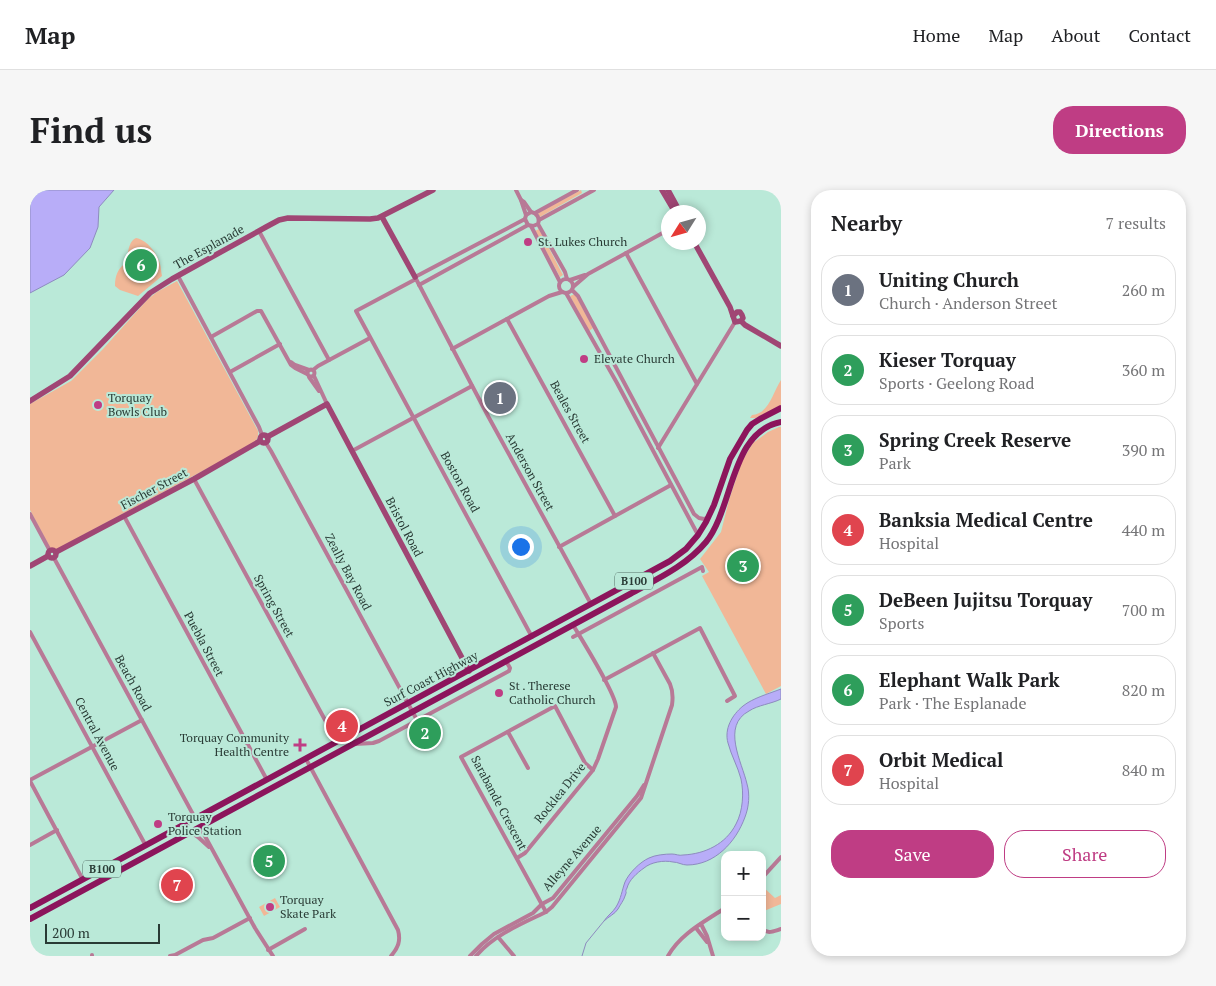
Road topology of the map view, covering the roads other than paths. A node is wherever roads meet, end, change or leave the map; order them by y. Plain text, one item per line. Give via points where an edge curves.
1 (432, 190) edge
2 (516, 190) edge
3 (577, 190) edge
4 (594, 190) edge
5 (662, 190) edge
6 (668, 190) edge
7 (586, 192) edge
8 (521, 200) junction
9 (670, 205) edge
10 (676, 205) edge
11 (533, 212) junction
12 (382, 217) junction
13 (525, 217) junction
14 (538, 222) junction
15 (530, 226) junction
16 (259, 231) junction
17 (661, 234) edge
18 (471, 247) junction
19 (698, 250) edge
20 (626, 253) junction
21 (475, 255) junction
22 (437, 266) junction
23 (440, 273) junction
24 (588, 274) junction
25 (178, 276) junction
26 (415, 278) junction
27 (568, 280) junction
28 (560, 284) junction
29 (419, 285) junction
30 (573, 288) junction
31 (564, 293) junction
32 (549, 296) junction
33 (730, 307) junction
34 (739, 312) junction
35 (507, 319) junction
36 (736, 320) junction
37 (596, 330) junction
38 (588, 334) junction
39 (211, 337) junction
40 (370, 338) junction
41 (280, 344) junction
42 (781, 346) edge
43 (452, 348) junction
44 (329, 360) junction
45 (230, 372) junction
46 (310, 373) junction
47 (624, 380) junction
48 (617, 383) junction
49 (697, 384) junction
50 (472, 386) junction
51 (30, 400) edge
52 (327, 404) junction
53 (781, 408) edge
54 (413, 418) junction
55 (781, 422) edge
56 (264, 439) junction
57 (658, 448) junction
58 (352, 451) junction
59 (653, 451) junction
60 (194, 479) junction
61 (672, 485) junction
62 (689, 505) junction
63 (684, 508) junction
64 (30, 514) edge
65 (124, 516) junction
66 (615, 516) junction
67 (709, 517) junction
68 (698, 535) junction
69 (559, 547) junction
70 (52, 554) junction
71 (30, 566) edge
72 (702, 567) dead end
73 (591, 604) junction
74 (596, 612) junction
75 (567, 617) junction
76 (573, 625) junction
77 (30, 632) edge
78 (578, 634) junction
79 (532, 636) junction
80 (573, 637) dead end
81 (653, 653) junction
82 (506, 661) junction
83 (469, 671) junction
84 (472, 680) junction
85 (604, 680) junction
86 (475, 689) junction
87 (727, 701) dead end
88 (408, 704) junction
89 (413, 712) junction
90 (142, 720) junction
91 (417, 720) junction
92 (508, 732) junction
93 (337, 742) junction
94 (351, 745) junction
95 (92, 746) junction
96 (306, 759) junction
97 (310, 767) junction
98 (528, 768) dead end
99 (593, 770) junction
100 (649, 774) junction
101 (30, 780) edge
102 (267, 780) junction
103 (195, 818) junction
104 (200, 827) junction
105 (57, 830) junction
106 (190, 832) junction
107 (30, 845) edge
108 (146, 846) junction
109 (216, 856) junction
110 (781, 857) edge
111 (517, 858) junction
112 (766, 874) edge
113 (83, 880) junction
114 (542, 904) junction
115 (30, 908) edge
116 (721, 911) edge
117 (546, 912) junction
118 (250, 918) junction
119 (30, 919) edge
120 (701, 924) junction
121 (696, 928) junction
122 (305, 929) dead end
123 (781, 929) edge
124 (766, 931) edge
125 (498, 936) junction
126 (710, 946) junction
127 (268, 950) junction
128 (170, 956) edge
129 (273, 956) edge
130 (391, 956) edge
131 (470, 956) edge
132 (476, 956) edge
133 (514, 956) edge
134 (668, 956) edge
135 (713, 956) edge

1 - 12 street, The Esplanade
2 - 8 street
3 - 11 street
4 - 7 street
5 - 9 street
6 - 10 street
7 - 14 street
8 - 11 street
8 - 13 street
11 - 13 street
11 - 14 street
12 - 16 street, The Esplanade via 288,218
12 - 26 street, Anderson Street
13 - 15 street
13 - 18 street
14 - 15 street
14 - 27 street
15 - 21 street
15 - 28 street
16 - 25 street, The Esplanade
16 - 44 street
17 - 20 street
18 - 21 street
18 - 22 street
19 - 33 street
20 - 24 street
20 - 49 street
21 - 23 street
22 - 23 street
22 - 26 street
23 - 29 street
24 - 27 street
24 - 30 street
25 - 39 street, Zeally Bay Road
25 - 51 street, The Esplanade via 146,296 70,376
26 - 29 street, Anderson Street
26 - 40 street, Boston Road via 356,311
27 - 28 street via 562,280
27 - 30 street
28 - 31 street
28 - 32 street
29 - 43 street, Anderson Street
30 - 31 street
30 - 37 street
31 - 32 street
31 - 38 street
32 - 35 street
33 - 34 street
33 - 36 street
34 - 36 street via 735,312
34 - 36 street via 743,316
35 - 43 street
35 - 66 street, Beales Street
36 - 42 street
36 - 49 street
37 - 38 street
37 - 47 street
38 - 48 street
39 - 41 street via 261,311
39 - 45 street, Zeally Bay Road
40 - 44 street
40 - 54 street, Boston Road
41 - 45 street
41 - 46 street via 295,365
43 - 50 street, Anderson Street
44 - 46 street
45 - 56 street, Zeally Bay Road
46 - 52 street, Bristol Road
47 - 48 street
47 - 57 street
48 - 59 street
49 - 57 street
50 - 54 street
50 - 69 street, Anderson Street
52 - 56 street, Fischer Street
52 - 58 street, Bristol Road
53 - 67 main road, Surf Coast Highway / B100 via 752,424 745,434 730,459
54 - 58 street
54 - 79 street, Boston Road
55 - 74 main road, Surf Coast Highway / B100 via 763,429 749,444 718,521 706,542 672,571
56 - 60 street, Fischer Street
56 - 88 street, Zeally Bay Road
57 - 59 street
57 - 62 street
58 - 83 street, Bristol Road
59 - 61 street
60 - 65 street, Fischer Street
60 - 93 street, Spring Street
61 - 63 street
61 - 66 street
62 - 63 street
62 - 67 street via 697,518
63 - 68 street
64 - 70 street, Beach Road
65 - 70 street, Fischer Street
65 - 102 street, Puebla Street
66 - 69 street
67 - 68 main road, Surf Coast Highway / B100
68 - 73 main road, Surf Coast Highway / B100 via 670,561
69 - 73 street, Anderson Street
70 - 71 street, Fischer Street
70 - 90 street, Beach Road
72 - 78 street
73 - 74 main road
73 - 75 main road, Surf Coast Highway / B100
74 - 76 main road, Surf Coast Highway / B100
75 - 76 main road
75 - 79 main road, Surf Coast Highway / B100
76 - 78 street, Rocklea Drive
76 - 82 main road, Surf Coast Highway / B100
77 - 95 street, Central Avenue
78 - 80 street
78 - 85 street, Rocklea Drive
79 - 83 main road, Surf Coast Highway / B100
81 - 85 street
81 - 87 street via 700,628 735,696
81 - 100 street, Alleyne Avenue via 670,684 673,699
82 - 84 main road, Surf Coast Highway / B100
82 - 86 street via 509,671
83 - 84 main road
83 - 88 main road, Surf Coast Highway / B100
84 - 86 street
84 - 89 main road, Surf Coast Highway / B100
85 - 99 street, Rocklea Drive via 616,707
86 - 91 street
88 - 89 street, Zeally Bay Road
88 - 93 main road, Surf Coast Highway / B100
89 - 91 street, Zeally Bay Road
89 - 94 main road, Surf Coast Highway / B100
90 - 95 street
90 - 103 street, Beach Road
91 - 94 street via 379,741
92 - 98 street
92 - 99 street, Sarabande Crescent via 555,706 585,762
92 - 111 street, Sarabande Crescent via 462,757
93 - 96 main road, Surf Coast Highway / B100
94 - 97 main road, Surf Coast Highway / B100
95 - 101 street
95 - 108 street, Central Avenue
96 - 97 street
96 - 102 main road, Surf Coast Highway / B100
97 - 104 main road, Surf Coast Highway / B100
97 - 130 street via 398,930 398,945
99 - 111 street, Rocklea Drive via 525,853
100 - 114 street, Alleyne Avenue via 637,796 556,894
100 - 117 street, Alleyne Avenue via 641,798
101 - 105 street
102 - 103 main road, Surf Coast Highway / B100
103 - 104 main road
103 - 108 main road, Surf Coast Highway / B100
104 - 106 main road, Surf Coast Highway / B100
104 - 109 street
105 - 107 street
105 - 113 street
106 - 109 street
106 - 119 main road, Surf Coast Highway / B100
108 - 113 main road, Surf Coast Highway / B100
109 - 118 street
110 - 112 street
111 - 114 street, Sarabande Crescent
113 - 115 main road, Surf Coast Highway / B100
114 - 117 street, Sarabande Crescent
114 - 131 street, Alleyne Avenue via 533,913 494,934
116 - 120 street
117 - 125 street, Alleyne Avenue
118 - 127 street
118 - 128 street
120 - 121 street
120 - 126 street
121 - 126 street
121 - 134 street via 679,941
122 - 127 street
123 - 124 street
125 - 132 street, Alleyne Avenue
125 - 133 street
126 - 135 street
127 - 129 street

